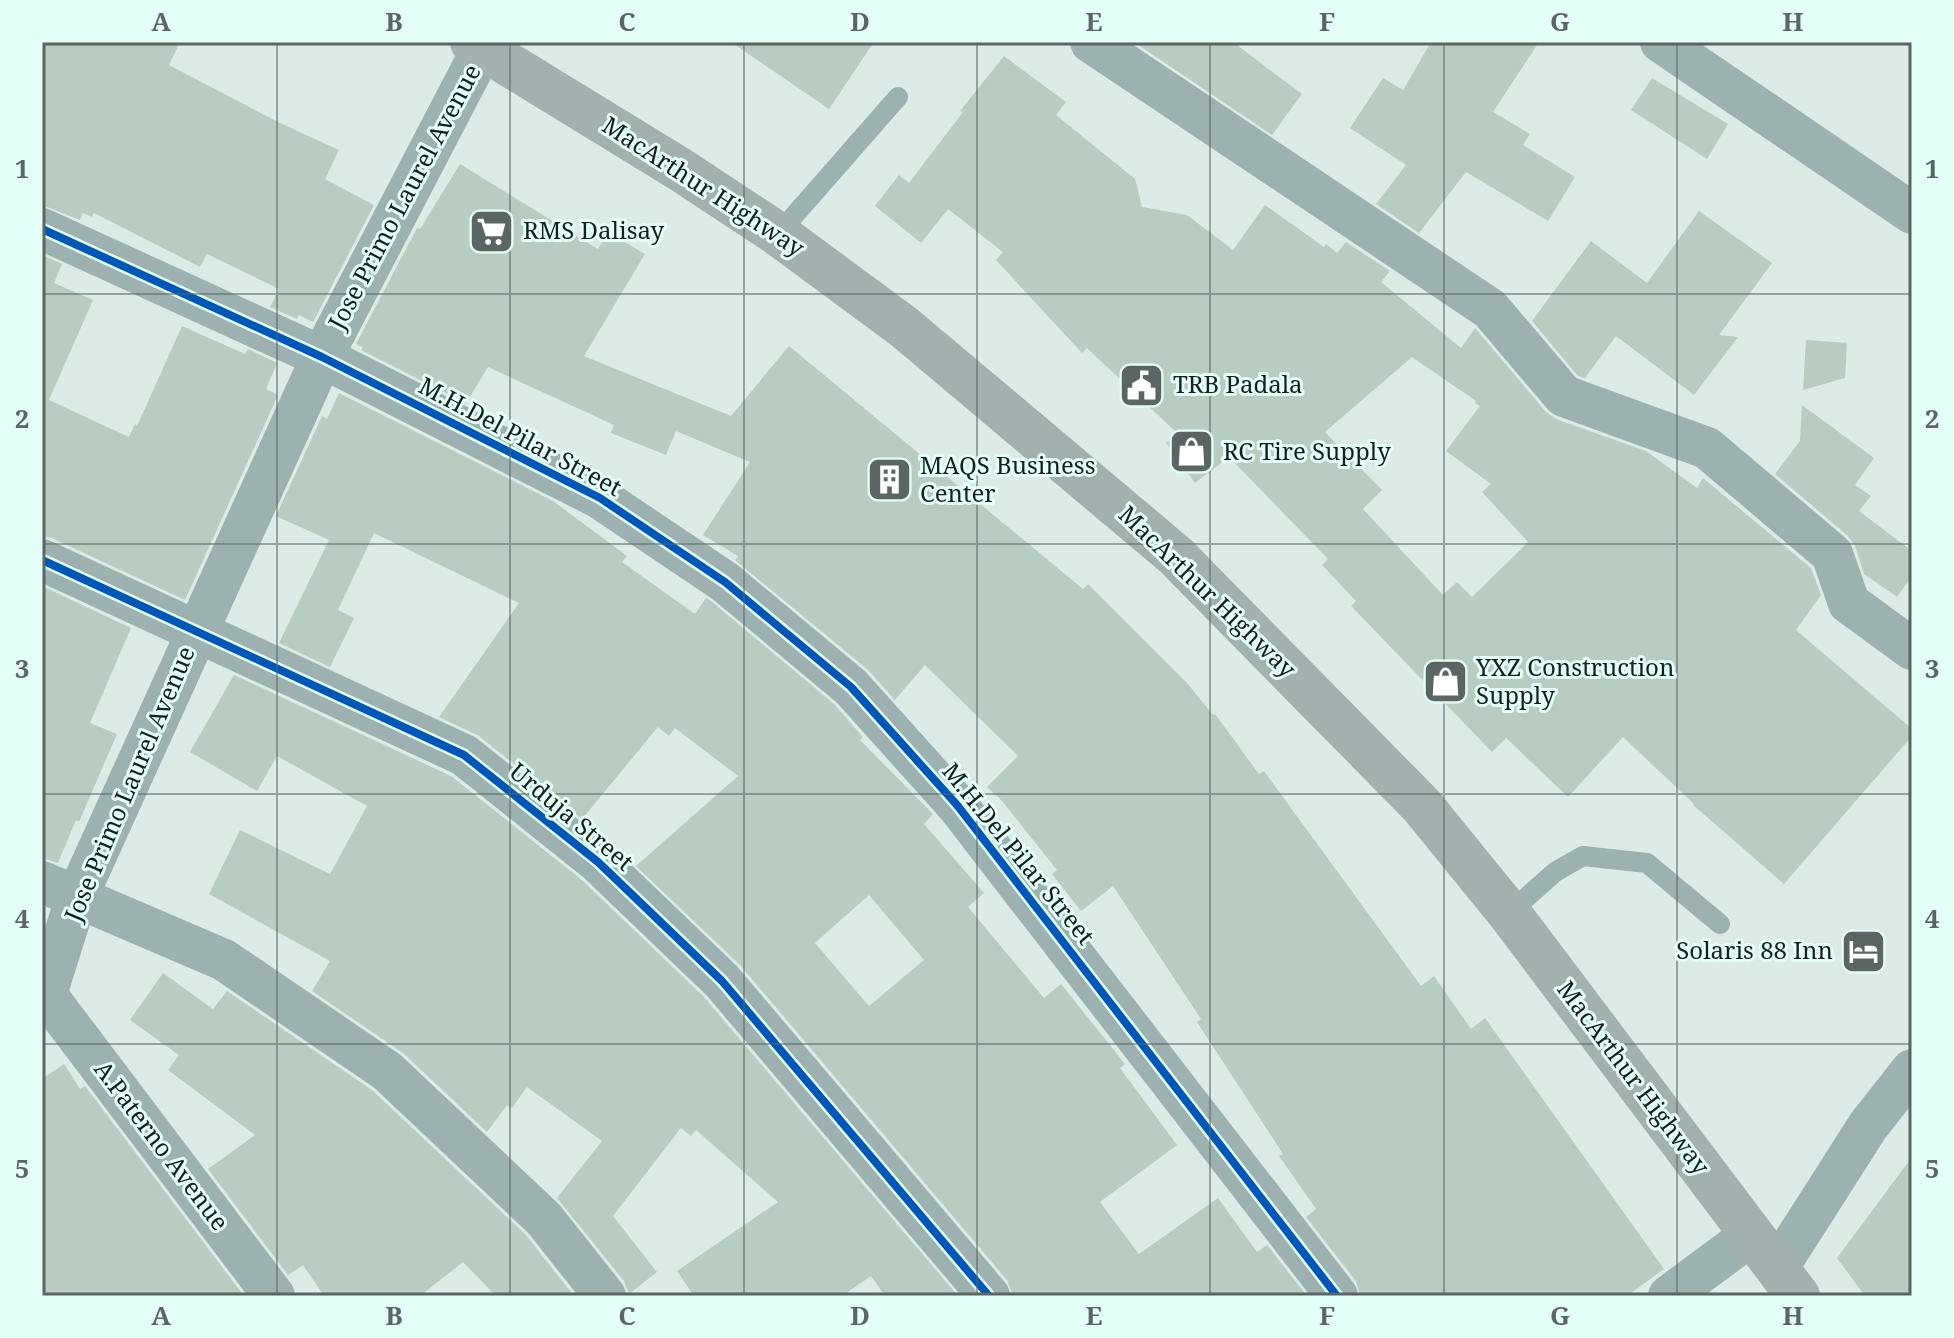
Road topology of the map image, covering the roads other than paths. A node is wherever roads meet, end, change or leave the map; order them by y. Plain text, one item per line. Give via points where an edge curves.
1 (1091, 42) edge
2 (1661, 42) edge
3 (477, 45) edge
4 (898, 97) dead end
5 (1912, 213) edge
6 (42, 229) edge
7 (778, 234) junction
8 (322, 357) junction
9 (42, 560) edge
10 (195, 633) junction
11 (1912, 649) edge
12 (59, 890) edge
13 (1509, 913) junction
14 (1720, 924) dead end
15 (45, 1002) edge
16 (1912, 1070) edge
17 (1776, 1266) edge
18 (274, 1296) edge
19 (605, 1296) edge
20 (989, 1296) edge
21 (1337, 1296) edge
22 (1669, 1296) edge

1 - 11 street via 1490,309 1564,396 1707,448 1832,554 1849,603
2 - 5 street
3 - 7 highway, MacArthur Highway
3 - 8 street, Jose Primo Laurel Avenue
4 - 7 lane
6 - 8 street, M.H.Del Pilar Street
7 - 13 highway, MacArthur Highway via 904,327 1176,556 1422,806
8 - 10 street, Jose Primo Laurel Avenue
8 - 21 street, M.H.Del Pilar Street via 600,498 725,582 851,687 957,805
9 - 10 street, Urduja Street
10 - 12 street, Jose Primo Laurel Avenue
10 - 20 street, Urduja Street via 464,755 598,862 722,981
12 - 15 street, Jose Primo Laurel Avenue
12 - 19 street via 224,960 387,1071 544,1219
13 - 14 lane via 1555,872 1583,856 1647,863
13 - 17 highway, MacArthur Highway
15 - 18 street, A.Paterno Avenue
16 - 17 street via 1868,1126
17 - 22 street

